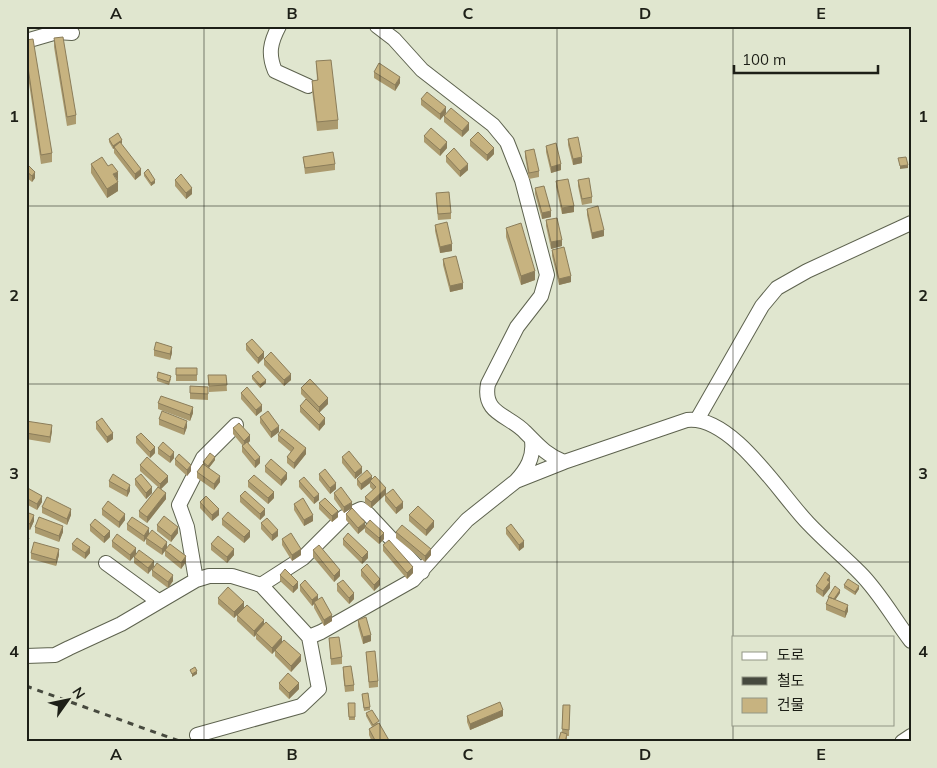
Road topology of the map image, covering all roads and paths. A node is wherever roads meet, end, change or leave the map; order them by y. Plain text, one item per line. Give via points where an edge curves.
1 (279, 26) edge
2 (377, 26) edge
3 (72, 33) dead end
4 (26, 41) edge
5 (308, 86) dead end
6 (911, 223) edge
7 (698, 418) junction
8 (236, 425) edge
9 (532, 441) junction
10 (564, 462) junction
11 (516, 481) junction
12 (106, 563) dead end
13 (422, 572) junction
14 (196, 580) junction
15 (261, 585) junction
16 (158, 601) junction
17 (309, 637) junction
18 (911, 640) edge
19 (26, 656) edge
20 (198, 735) dead end
21 (911, 736) edge
22 (902, 742) edge

1 - 5 street via 269,52 275,71
2 - 9 street via 394,39 422,70 493,125 510,148 522,180 547,276 541,296 517,327 486,393 495,411 525,431
3 - 4 street via 57,32
6 - 7 street via 777,288 762,306
7 - 10 street
7 - 18 street via 722,431 752,457 808,524 871,586
8 - 14 street via 203,458 179,505 187,528
9 - 10 street via 550,456
9 - 11 street via 534,453
10 - 11 street
11 - 13 street via 467,520
12 - 16 street
13 - 15 street via 361,509 344,517 302,558
13 - 17 street
14 - 15 street via 209,576 232,576
14 - 16 street
15 - 17 street
16 - 19 street via 121,624 55,655
17 - 20 street via 319,689 308,702
21 - 22 street

